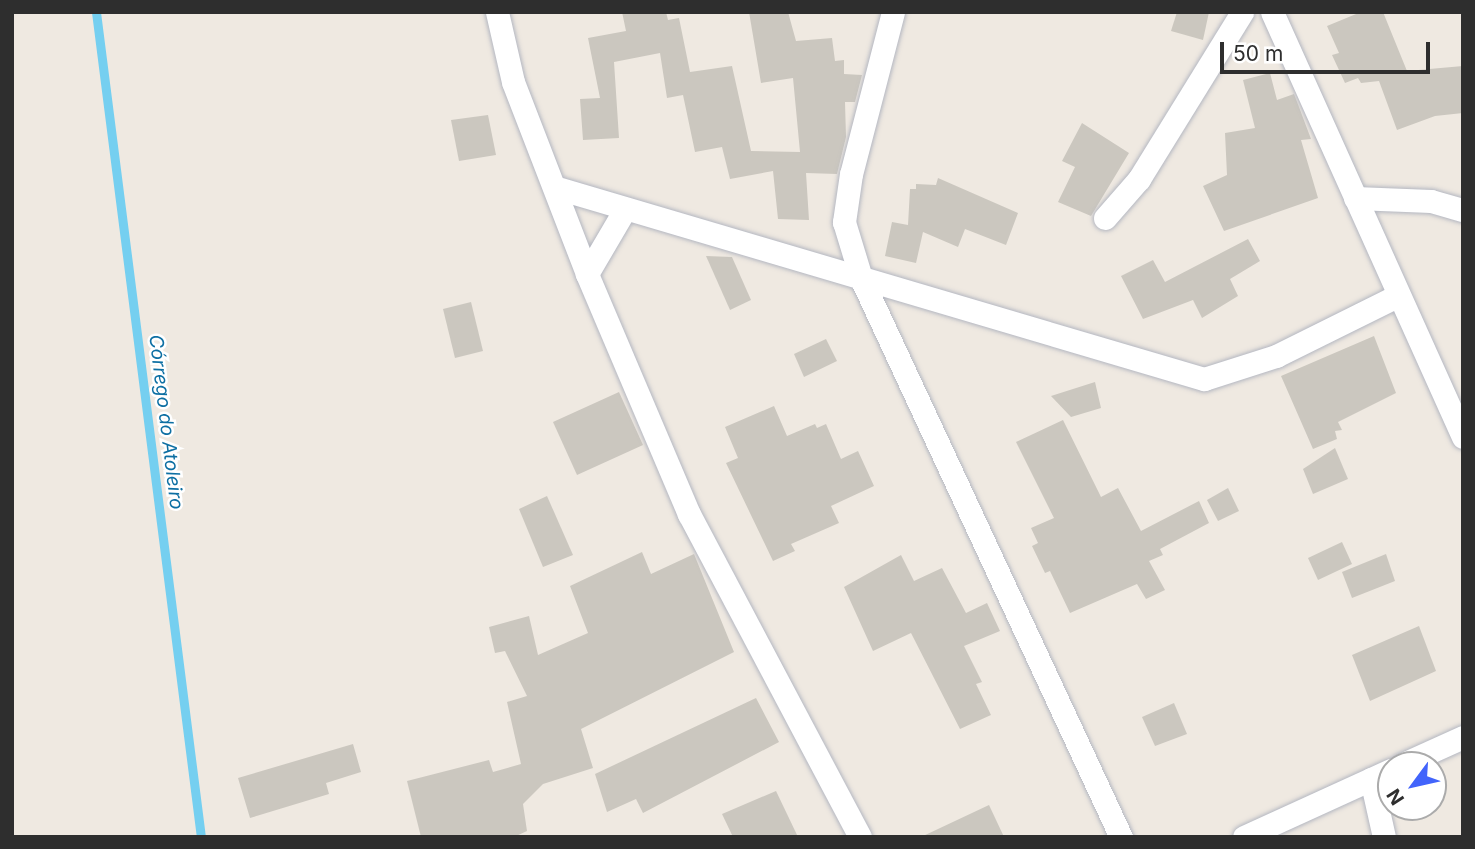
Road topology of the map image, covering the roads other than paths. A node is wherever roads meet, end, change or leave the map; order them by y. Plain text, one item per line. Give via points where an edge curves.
1 (498, 12) edge
2 (893, 12) edge
3 (1242, 12) edge
4 (1272, 12) edge
5 (554, 187) junction
6 (1355, 198) junction
7 (1463, 210) edge
8 (624, 211) junction
9 (1105, 218) dead end
10 (587, 274) junction
11 (862, 278) junction
12 (1399, 295) junction
13 (1463, 438) edge
14 (1463, 737) edge
15 (1432, 751) edge
16 (1377, 776) edge
17 (860, 837) edge
18 (1121, 837) edge
19 (1244, 837) edge

1 - 5 street via 513,82
2 - 11 street via 851,174 844,222
3 - 9 street via 1139,179
4 - 6 street
5 - 8 street
5 - 10 street
6 - 7 street via 1431,201
6 - 12 street
8 - 10 street
8 - 11 street
10 - 17 street via 690,514
11 - 12 street via 1204,379 1276,355
11 - 18 street
12 - 13 street
14 - 15 street
16 - 19 street

